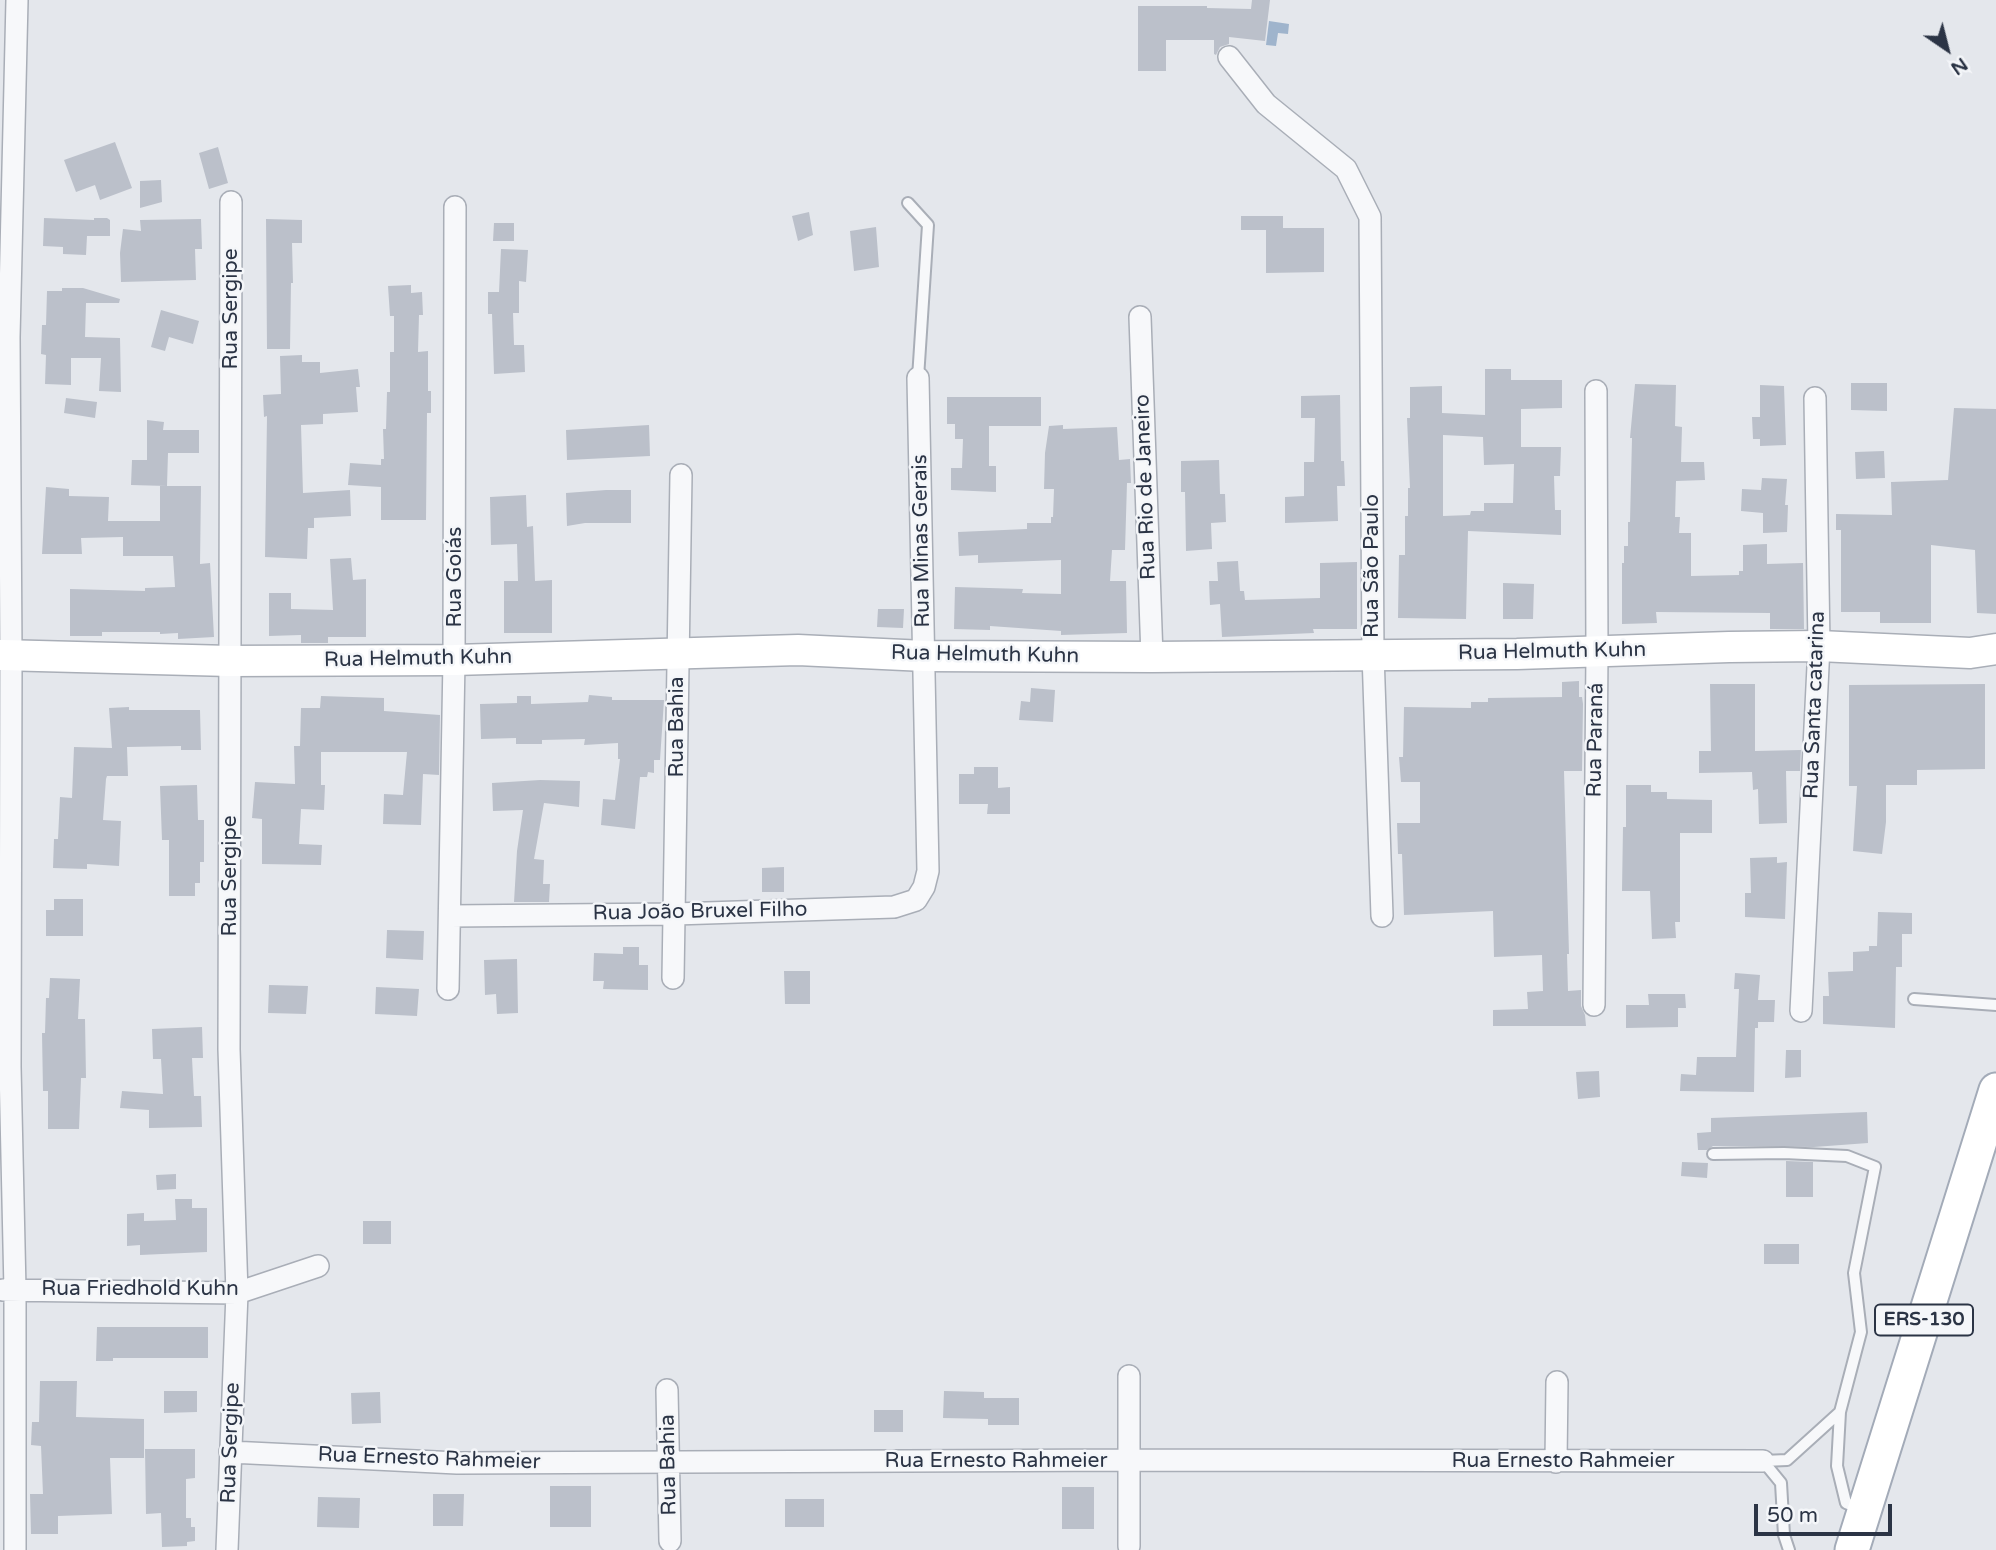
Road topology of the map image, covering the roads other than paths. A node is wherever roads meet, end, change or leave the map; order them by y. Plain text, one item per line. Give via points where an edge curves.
1 (17, 0) edge
2 (1229, 57) dead end
3 (8, 92) edge
4 (231, 202) dead end
5 (908, 203) dead end
6 (455, 207) dead end
7 (1140, 317) dead end
8 (4, 337) edge
9 (5, 361) edge
10 (918, 378) joint
11 (1596, 391) dead end
12 (1815, 398) dead end
13 (681, 475) dead end
14 (1819, 646) junction
15 (1983, 651) edge
16 (1597, 652) junction
17 (678, 654) junction
18 (1373, 654) junction
19 (6, 655) edge
20 (925, 656) junction
21 (1152, 657) junction
22 (454, 660) junction
23 (230, 661) junction
24 (1996, 671) edge
25 (928, 871) joint
26 (675, 914) junction
27 (450, 916) junction
28 (1382, 916) dead end
29 (673, 978) dead end
30 (448, 989) dead end
31 (1914, 999) dead end
32 (1594, 1004) dead end
33 (1996, 1005) edge
34 (1801, 1011) dead end
35 (1996, 1090) edge
36 (1713, 1154) dead end
37 (318, 1266) dead end
38 (7, 1290) edge
39 (237, 1293) junction
40 (1129, 1376) dead end
41 (1557, 1382) dead end
42 (667, 1390) dead end
43 (1840, 1412) junction
44 (230, 1452) junction
45 (1130, 1460) junction
46 (1763, 1461) junction
47 (669, 1462) junction
48 (1556, 1462) junction
49 (1864, 1510) junction
50 (670, 1541) dead end
51 (1129, 1546) dead end
52 (1850, 1548) edge
53 (15, 1550) edge
54 (228, 1550) edge
55 (1789, 1550) edge

1 - 3 street
2 - 18 street, Rua São Paulo via 1266,104 1346,169 1370,217
3 - 8 street
4 - 23 street, Rua Sergipe
5 - 10 lane via 928,225
6 - 22 street, Rua Goiás
7 - 21 street, Rua Rio de Janeiro
8 - 9 street
9 - 19 street
10 - 20 street, Rua Minas Gerais
11 - 16 street, Rua Paraná
12 - 14 street, Rua Santa catarina
13 - 17 street, Rua Bahia
14 - 15 main road, Rua Helmuth Kuhn
14 - 16 main road, Rua Helmuth Kuhn
14 - 34 street, Rua Santa catarina
15 - 24 main road, Rua Helmuth Kuhn
16 - 18 main road, Rua Helmuth Kuhn
16 - 32 street, Rua Paraná
17 - 20 main road, Rua Helmuth Kuhn via 798,650
17 - 22 main road, Rua Helmuth Kuhn
17 - 26 street, Rua Bahia
18 - 21 main road, Rua Helmuth Kuhn
18 - 28 street, Rua São Paulo
19 - 23 main road, Rua Helmuth Kuhn
19 - 38 street
20 - 21 main road, Rua Helmuth Kuhn
20 - 25 street, Rua Minas Gerais
22 - 23 main road, Rua Helmuth Kuhn
22 - 27 street, Rua Goiás
23 - 39 street, Rua Sergipe via 229,1049
25 - 26 street, Rua João Bruxel Filho via 916,901 894,907
26 - 27 street, Rua João Bruxel Filho
26 - 29 street, Rua Bahia
27 - 30 street, Rua Goiás
31 - 33 lane
35 - 49 main road, ERS-130
36 - 43 lane via 1847,1156 1875,1167 1854,1273 1861,1332
37 - 39 street, Rua Friedhold Kuhn
38 - 39 street, Rua Friedhold Kuhn
38 - 53 street
39 - 44 street, Rua Sergipe
40 - 45 street
41 - 48 street
42 - 47 street, Rua Bahia
43 - 46 lane via 1787,1460
43 - 49 lane via 1837,1466 1846,1503
44 - 47 street, Rua Ernesto Rahmeier via 457,1463
44 - 54 street, Rua Sergipe
45 - 47 street, Rua Ernesto Rahmeier
45 - 48 street, Rua Ernesto Rahmeier
45 - 51 street
46 - 48 street, Rua Ernesto Rahmeier
46 - 55 lane via 1781,1483
47 - 50 street, Rua Bahia
49 - 52 main road, ERS-130

